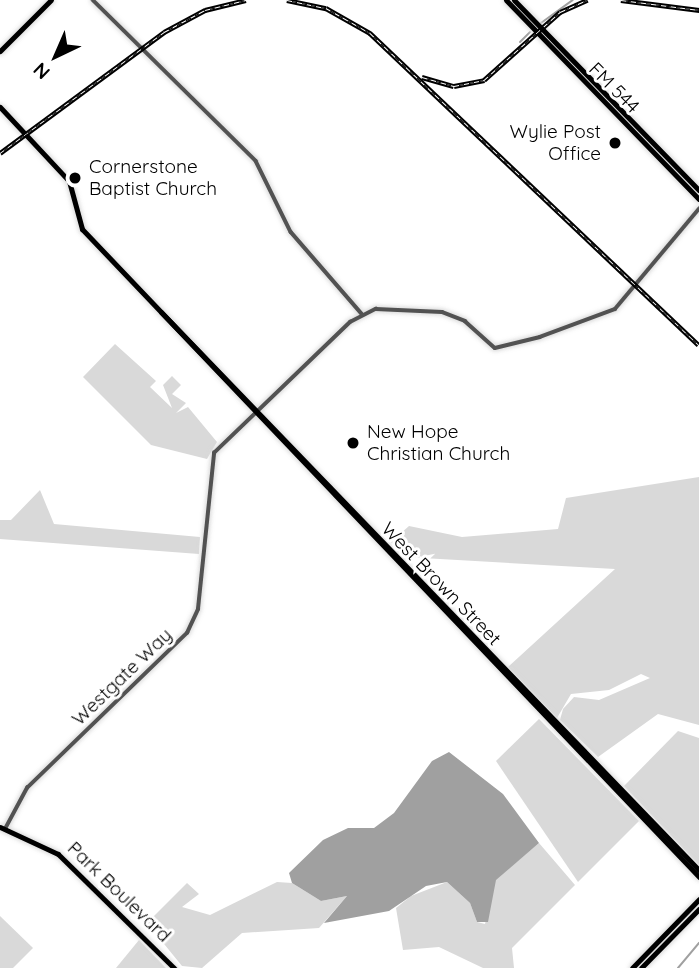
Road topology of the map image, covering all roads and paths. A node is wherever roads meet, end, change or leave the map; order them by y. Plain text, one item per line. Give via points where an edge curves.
1 (51, 0) edge
2 (93, 0) edge
3 (506, 0) edge
4 (514, 0) edge
5 (0, 51) edge
6 (566, 57) junction
7 (0, 107) edge
8 (653, 146) junction
9 (699, 190) edge
10 (699, 199) edge
11 (699, 209) edge
12 (362, 314) junction
13 (255, 410) junction
14 (376, 536) junction
15 (419, 583) dead end
16 (435, 594) junction
17 (454, 618) junction
18 (2, 828) edge
19 (662, 839) junction
20 (675, 847) junction
21 (699, 870) edge
22 (699, 877) edge
23 (699, 899) edge
24 (699, 909) edge
25 (672, 932) junction
26 (174, 968) edge
27 (633, 968) edge
28 (641, 968) edge

1 - 5 main road
2 - 12 street via 256,160 292,232
3 - 6 main road, FM 544 / FM 544
4 - 6 main road, FM 544 / FM 544
6 - 8 main road, FM 544 / FM 544
7 - 13 main road, West Brown Street via 65,175 82,229
8 - 9 main road, FM 544 / FM 544
8 - 10 main road, FM 544 / FM 544
11 - 12 street via 615,309 519,342 493,347 447,313
12 - 13 street, Westgate Way
13 - 14 main road, West Brown Street
13 - 18 street, Westgate Way via 211,464 194,623 27,788
14 - 16 main road, West Brown Street
14 - 17 main road, West Brown Street
15 - 16 main road
16 - 17 main road, West Brown Street
17 - 19 main road, West Brown Street
17 - 20 main road, West Brown Street
18 - 26 main road, Park Boulevard via 61,856
19 - 20 main road
19 - 22 main road, West Brown Street
20 - 21 main road, West Brown Street
23 - 25 main road
24 - 25 main road
25 - 27 main road
25 - 28 main road

